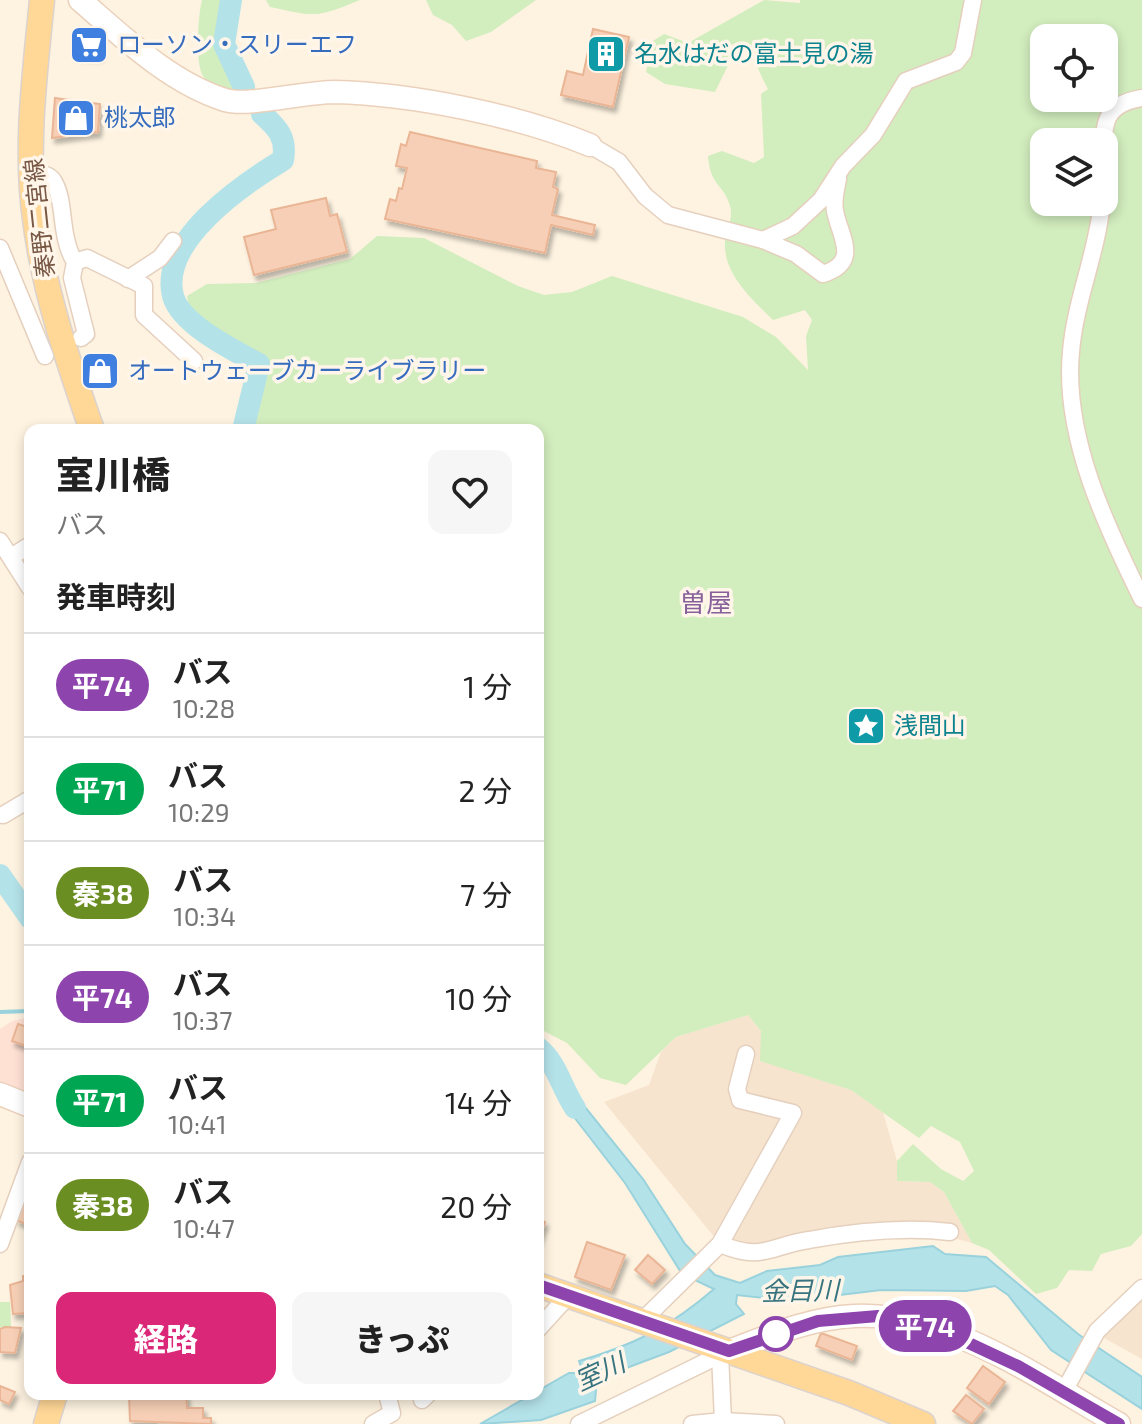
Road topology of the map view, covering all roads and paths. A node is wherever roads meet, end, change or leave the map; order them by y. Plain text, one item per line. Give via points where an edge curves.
1 (42, 0) edge
2 (80, 0) edge
3 (973, 0) edge
4 (1142, 98) edge
5 (1106, 128) edge
6 (590, 145) joint
7 (31, 173) junction
8 (839, 174) junction
9 (1101, 216) edge
10 (763, 240) junction
11 (173, 241) dead end
12 (0, 248) edge
13 (75, 262) junction
14 (5, 275) edge
15 (128, 279) junction
16 (81, 338) dead end
17 (45, 356) dead end
18 (194, 361) dead end
19 (90, 424) edge
20 (0, 541) edge
21 (24, 549) edge
22 (11, 557) junction
23 (24, 578) edge
24 (1142, 599) edge
25 (24, 803) edge
26 (3, 815) dead end
27 (746, 1054) dead end
28 (0, 1094) edge
29 (24, 1104) edge
30 (24, 1178) edge
31 (950, 1232) dead end
32 (0, 1244) edge
33 (718, 1246) junction
34 (544, 1287) edge
35 (1142, 1288) edge
36 (569, 1295) junction
37 (544, 1322) edge
38 (647, 1322) junction
39 (721, 1350) junction
40 (1064, 1390) junction
41 (53, 1400) edge
42 (389, 1400) edge
43 (601, 1412) junction
44 (723, 1421) junction
45 (46, 1424) edge
46 (373, 1424) edge
47 (579, 1424) edge
48 (615, 1424) edge
49 (692, 1424) edge
50 (776, 1424) edge
51 (923, 1424) edge
52 (1119, 1424) edge

1 - 7 main road, 秦野二宮線
2 - 6 street via 144,54 228,101 318,92 394,99 516,120
3 - 8 street via 963,53 956,62 906,81 873,135
4 - 5 street via 1115,105 1106,116
6 - 10 street via 619,162 668,215
7 - 13 street via 46,174 55,182 67,250
7 - 19 main road, 秦野二宮線 via 47,286
8 - 10 street via 793,226
8 - 10 street via 834,201 846,252 841,265 823,274 796,254
9 - 24 street via 1070,356 1074,400 1078,437 1095,490
11 - 15 street via 160,258
12 - 14 street
13 - 15 street via 87,258
13 - 16 street via 72,278 86,334
14 - 17 street
15 - 18 street via 144,286 144,315 185,341
20 - 22 street
21 - 22 street
22 - 23 street
25 - 26 street
27 - 33 street via 737,1089 740,1100 793,1113
28 - 29 street
30 - 32 street
31 - 33 street via 929,1229 806,1240 756,1253
33 - 38 street
34 - 36 main road
35 - 40 street via 1097,1331
36 - 37 street
36 - 38 main road
38 - 39 main road
39 - 40 street via 818,1321 878,1316 943,1331
39 - 43 street
39 - 44 street
39 - 51 main road
40 - 52 street
41 - 45 main road
42 - 46 street via 392,1413
43 - 47 street
43 - 48 street
44 - 49 street
44 - 50 street

